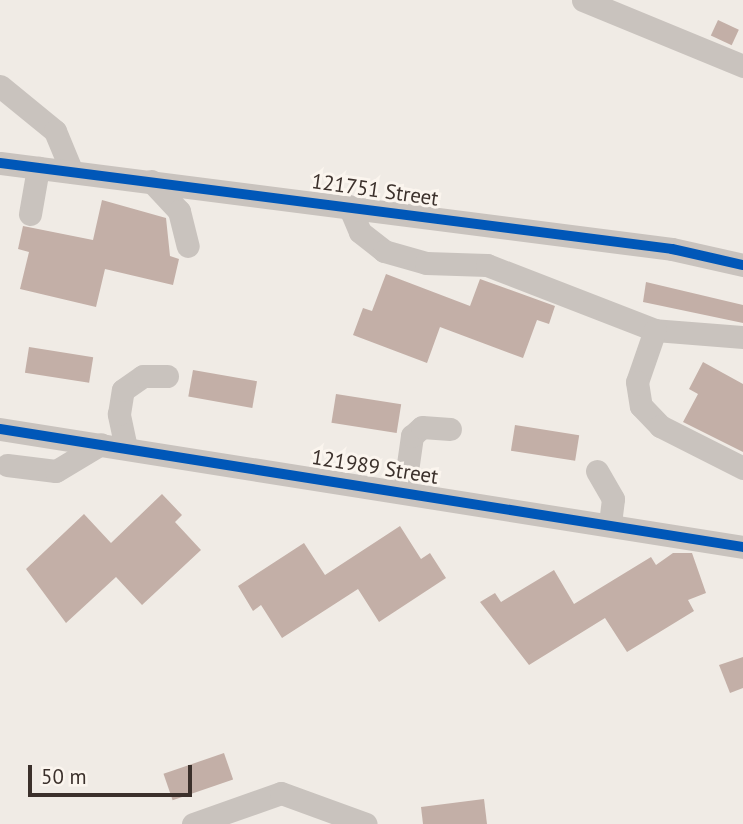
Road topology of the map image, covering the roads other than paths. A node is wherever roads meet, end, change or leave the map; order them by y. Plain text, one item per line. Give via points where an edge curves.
1 (583, 0) edge
2 (743, 66) edge
3 (0, 86) edge
4 (0, 163) edge
5 (37, 168) junction
6 (72, 172) junction
7 (151, 181) junction
8 (349, 206) junction
9 (30, 214) dead end
10 (188, 246) dead end
11 (743, 265) edge
12 (655, 330) junction
13 (743, 337) edge
14 (167, 376) dead end
15 (0, 429) edge
16 (450, 429) dead end
17 (101, 444) junction
18 (126, 448) junction
19 (7, 465) dead end
20 (743, 468) edge
21 (597, 471) dead end
22 (404, 492) junction
23 (610, 523) junction
24 (743, 547) edge
25 (193, 824) edge
26 (366, 824) edge

1 - 2 street
3 - 6 street via 55,131
4 - 5 street, 121751 Street
5 - 6 street, 121751 Street
5 - 9 street
6 - 7 street, 121751 Street
7 - 8 street, 121751 Street
7 - 10 street via 179,211
8 - 11 street, 121751 Street via 672,249
8 - 12 street via 360,232 384,251 426,263 496,267
12 - 13 street
12 - 20 street via 638,368 641,407 660,426
14 - 18 street via 143,376 123,390 119,414
15 - 17 street, 121989 Street
16 - 22 street via 415,432
17 - 18 street, 121989 Street
17 - 19 street via 56,471
18 - 22 street, 121989 Street
21 - 23 street via 613,499
22 - 23 street, 121989 Street
23 - 24 street, 121989 Street
25 - 26 street via 281,793

